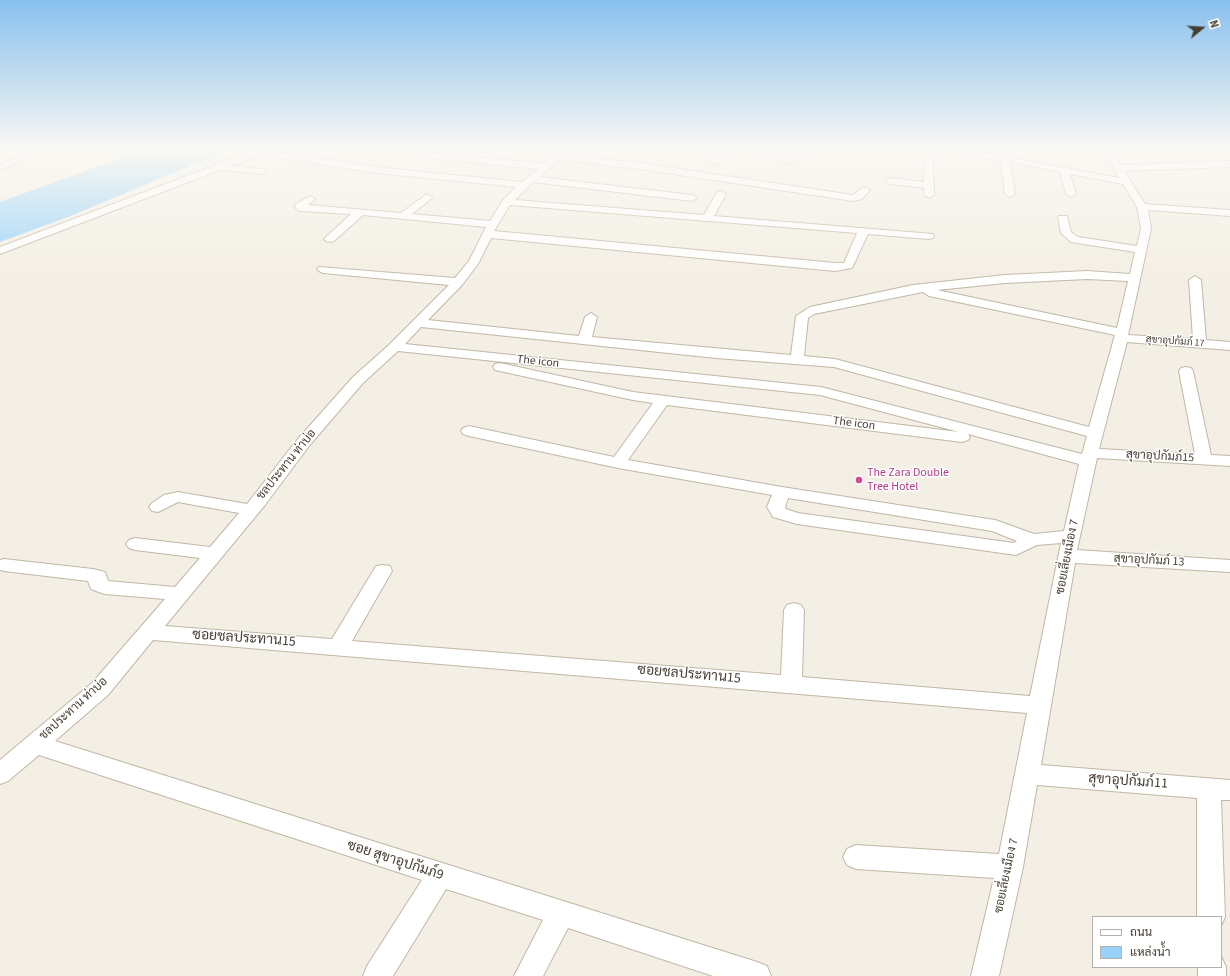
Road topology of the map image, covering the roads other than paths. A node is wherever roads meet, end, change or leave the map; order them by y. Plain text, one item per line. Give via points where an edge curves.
1 (144, 196) edge
2 (514, 196) edge
3 (667, 196) edge
4 (720, 196) edge
5 (837, 196) edge
6 (859, 196) edge
7 (1134, 196) edge
8 (427, 197) dead end
9 (692, 198) dead end
10 (310, 199) dead end
11 (508, 202) junction
12 (1142, 207) junction
13 (360, 212) junction
14 (1230, 212) edge
15 (403, 216) junction
16 (708, 217) junction
17 (1063, 218) dead end
18 (490, 229) junction
19 (864, 231) junction
20 (929, 236) dead end
21 (330, 239) dead end
22 (1141, 250) junction
23 (0, 251) edge
24 (323, 269) dead end
25 (1135, 278) junction
26 (1195, 280) dead end
27 (458, 282) junction
28 (913, 289) junction
29 (591, 317) dead end
30 (418, 323) junction
31 (1121, 336) junction
32 (585, 340) junction
33 (1200, 344) junction
34 (1230, 346) edge
35 (395, 347) junction
36 (420, 349) junction
37 (797, 360) junction
38 (1186, 371) dead end
39 (704, 379) junction
40 (663, 400) junction
41 (697, 404) junction
42 (469, 431) dead end
43 (1096, 433) junction
44 (1011, 441) junction
45 (1089, 457) junction
46 (1204, 459) junction
47 (1230, 461) edge
48 (618, 463) junction
49 (158, 508) dead end
50 (251, 510) junction
51 (1071, 536) junction
52 (135, 544) dead end
53 (214, 554) junction
54 (1067, 556) junction
55 (4, 565) dead end
56 (1230, 566) edge
57 (382, 571) dead end
58 (180, 594) junction
59 (794, 610) dead end
60 (150, 632) junction
61 (339, 646) junction
62 (791, 684) junction
63 (1040, 705) junction
64 (34, 744) junction
65 (0, 774) edge
66 (1027, 774) junction
67 (1220, 789) edge
68 (856, 858) dead end
69 (1010, 867) junction
70 (440, 875) junction
71 (560, 914) junction
72 (1211, 916) edge
73 (377, 976) edge
74 (528, 976) edge
75 (757, 976) edge
76 (985, 976) edge

1 - 23 street
2 - 11 street, ชลประทาน ท่าบ่อ
3 - 9 street
4 - 16 street
5 - 6 street via 853,198
7 - 12 street, ซอยเลี่ยงเมือง 7
8 - 15 street
10 - 13 street via 300,208
11 - 16 street
11 - 18 street, ชลประทาน ท่าบ่อ
12 - 14 street
12 - 22 street, ซอยเลี่ยงเมือง 7 via 1146,229
13 - 15 street
13 - 21 street
15 - 18 street
16 - 19 street
17 - 22 street via 1066,233 1075,240
18 - 19 street via 835,267 848,266
18 - 27 street, ชลประทาน ท่าบ่อ via 474,262
19 - 20 street
22 - 25 street, ซอยเลี่ยงเมือง 7
24 - 27 street
25 - 28 street via 1087,275 1012,278
25 - 31 street, ซอยเลี่ยงเมือง 7
26 - 33 street
27 - 30 street, ชลประทาน ท่าบ่อ
28 - 31 street, สุขาอุปกัมภ์ 17
28 - 37 street via 805,313 802,316
29 - 32 street
30 - 32 street
30 - 35 street, ชลประทาน ท่าบ่อ
31 - 33 street, สุขาอุปกัมภ์ 17
31 - 43 street, ซอยเลี่ยงเมือง 7
32 - 37 street
33 - 34 street, สุขาอุปกัมภ์ 17
35 - 36 street, The icon
35 - 50 street, ชลประทาน ท่าบ่อ via 358,380 303,443
36 - 39 street, The icon
36 - 40 street, The icon via 633,396
37 - 43 street via 835,363
38 - 46 street
39 - 41 street
39 - 44 street, The icon via 821,391
40 - 41 street, The icon
40 - 48 street
41 - 44 street, The icon via 951,436
42 - 48 street
43 - 45 street, ซอยเลี่ยงเมือง 7
44 - 45 street, The icon
45 - 46 street, สุขาอุปกัมภ์15
45 - 51 street, ซอยเลี่ยงเมือง 7
46 - 47 street, สุขาอุปกัมภ์15
48 - 51 street via 996,526 1033,540
49 - 50 street via 170,499 178,497
50 - 53 street, ชลประทาน ท่าบ่อ
51 - 54 street, ซอยเลี่ยงเมือง 7
52 - 53 street
53 - 58 street, ชลประทาน ท่าบ่อ
54 - 56 street, สุขาอุปกัมภ์ 13
54 - 63 street, ซอยเลี่ยงเมือง 7
55 - 58 street via 93,575 98,577 98,584 104,587
57 - 61 street
58 - 60 street, ชลประทาน ท่าบ่อ
59 - 62 street
60 - 61 street, ซอยชลประทาน15
60 - 64 street, ชลประทาน ท่าบ่อ via 100,689
61 - 62 street, ซอยชลประทาน15
62 - 63 street, ซอยชลประทาน15
63 - 66 street, ซอยเลี่ยงเมือง 7
64 - 65 street, ชลประทาน ท่าบ่อ
64 - 70 street, ซอย สุขาอุปกัมภ์9
66 - 67 street, สุขาอุปกัมภ์11
66 - 69 street, ซอยเลี่ยงเมือง 7
67 - 72 street
68 - 69 street
69 - 76 street, ซอยเลี่ยงเมือง 7
70 - 71 street, ซอย สุขาอุปกัมภ์9
70 - 73 street
71 - 74 street
71 - 75 street, ซอย สุขาอุปกัมภ์9

